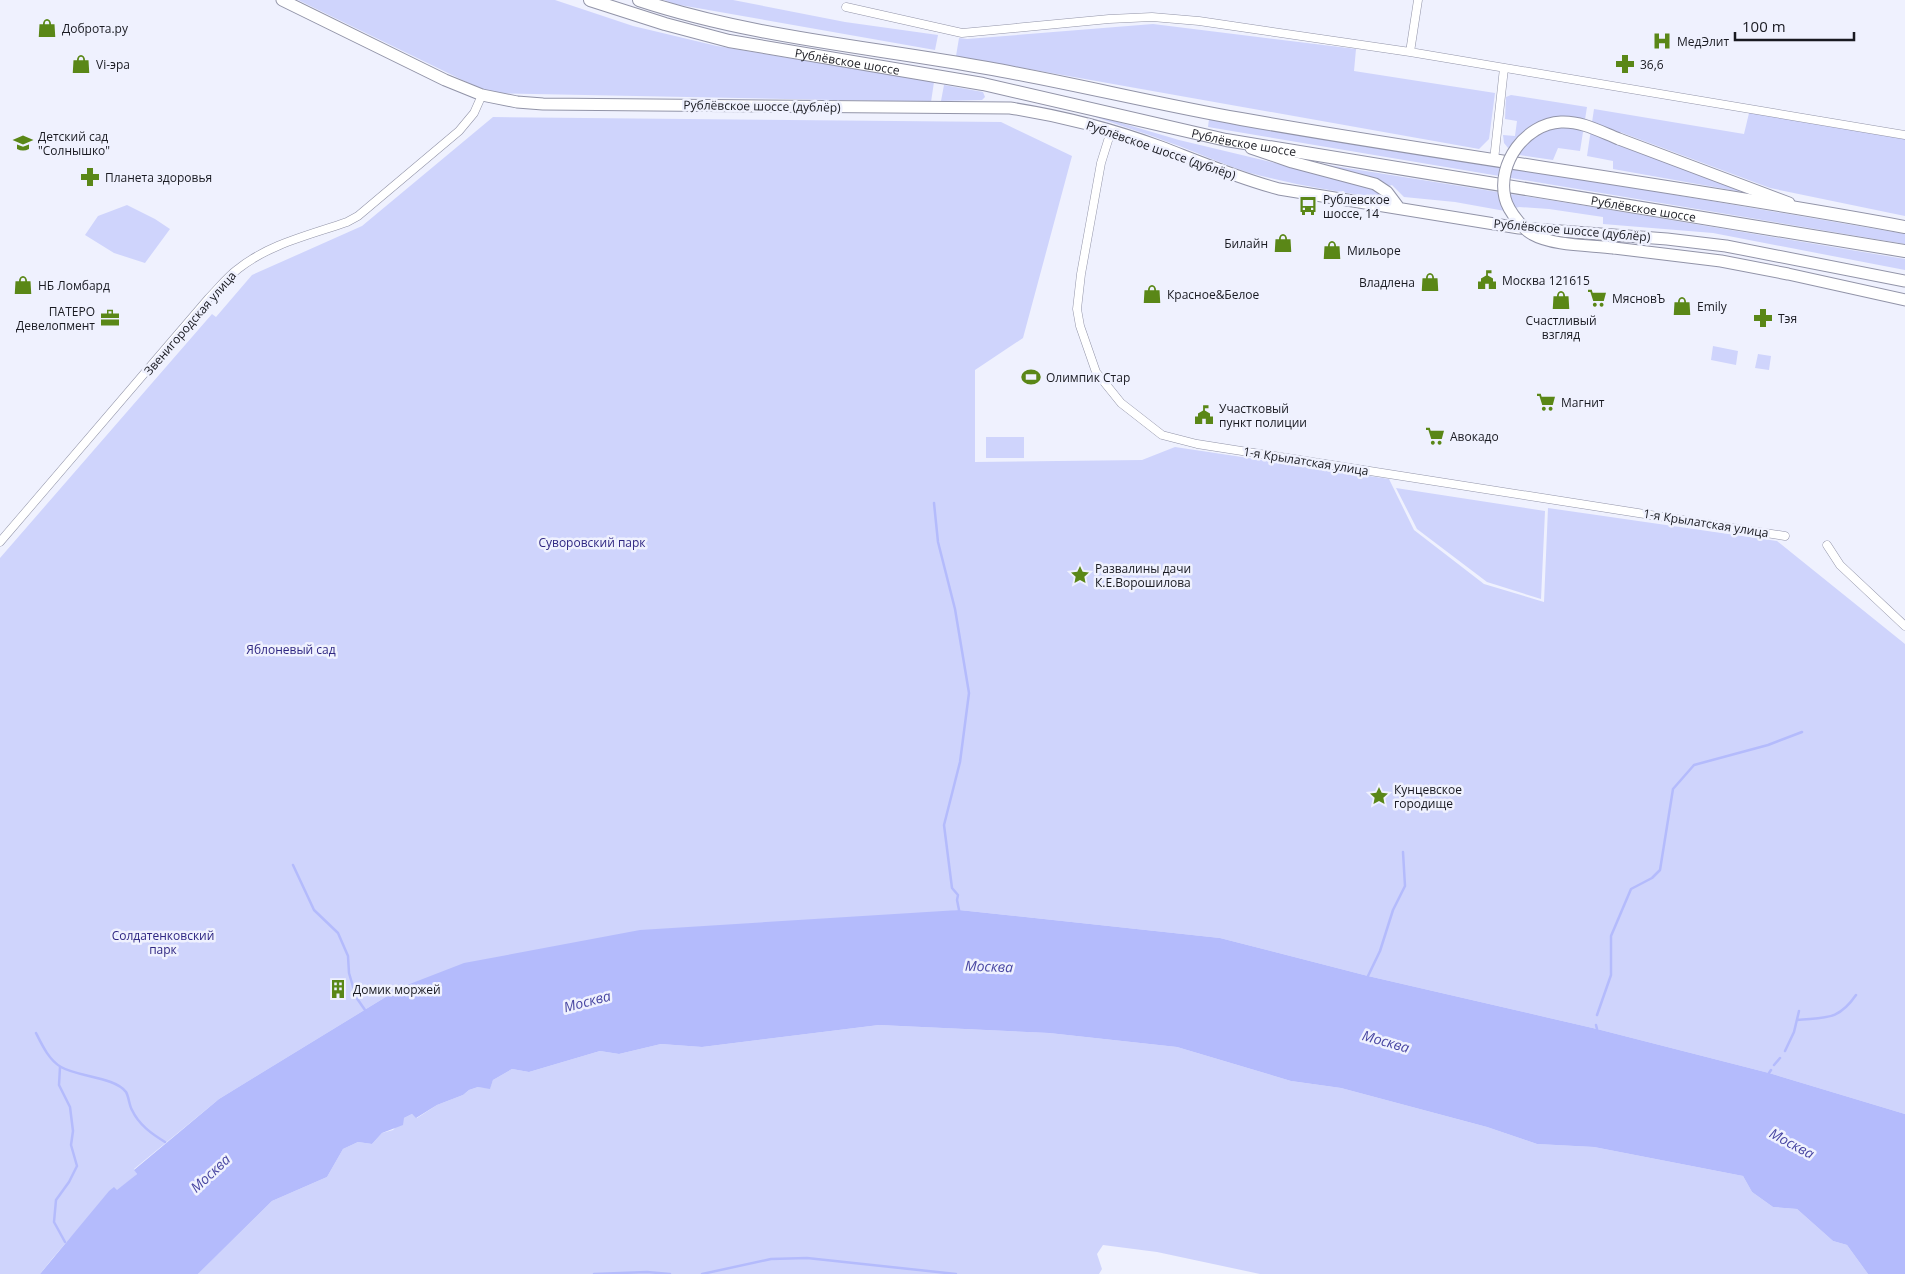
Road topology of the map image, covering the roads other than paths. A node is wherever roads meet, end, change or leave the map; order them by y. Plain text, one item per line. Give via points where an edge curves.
1 (282, 0) edge
2 (590, 0) edge
3 (639, 0) edge
4 (1418, 0) edge
5 (846, 7) dead end
6 (1410, 52) junction
7 (1504, 68) junction
8 (482, 95) junction
9 (1111, 131) junction
10 (1905, 135) edge
11 (1226, 140) junction
12 (1494, 160) junction
13 (1399, 208) junction
14 (1810, 210) junction
15 (1905, 227) edge
16 (1905, 251) edge
17 (1905, 281) edge
18 (1905, 300) edge
19 (1785, 536) dead end
20 (0, 542) edge
21 (1827, 545) dead end
22 (1905, 626) edge

1 - 8 main road, Рублёвское шоссе (дублёр)
2 - 11 main road, Рублёвское шоссе via 729,41 983,84
3 - 12 main road, Рублёвское шоссе via 729,26 988,68 1240,118
4 - 6 street
5 - 6 street via 962,33 1152,17
6 - 7 street
7 - 10 street
7 - 12 street
8 - 9 main road, Рублёвское шоссе (дублёр) via 543,104 1010,108 1056,115
8 - 20 street, Звенигородская улица via 474,113 459,131 358,216 270,249 236,270
9 - 13 main road, Рублёвское шоссе (дублёр) via 1270,186
9 - 19 street, 1-я Крылатская улица via 1101,163 1077,309 1096,372 1121,403 1162,435 1197,444
11 - 13 main road via 1375,184 1387,192
11 - 16 main road, Рублёвское шоссе
12 - 14 main road, Рублёвское шоссе
13 - 17 main road, Рублёвское шоссе (дублёр) via 1519,228 1718,245
14 - 15 main road, Рублёвское шоссе
14 - 18 main road, bridge via 1574,122 1548,124 1528,135 1515,149 1505,175 1505,198 1515,218 1527,232 1550,241 1712,260
21 - 22 street via 1840,566

